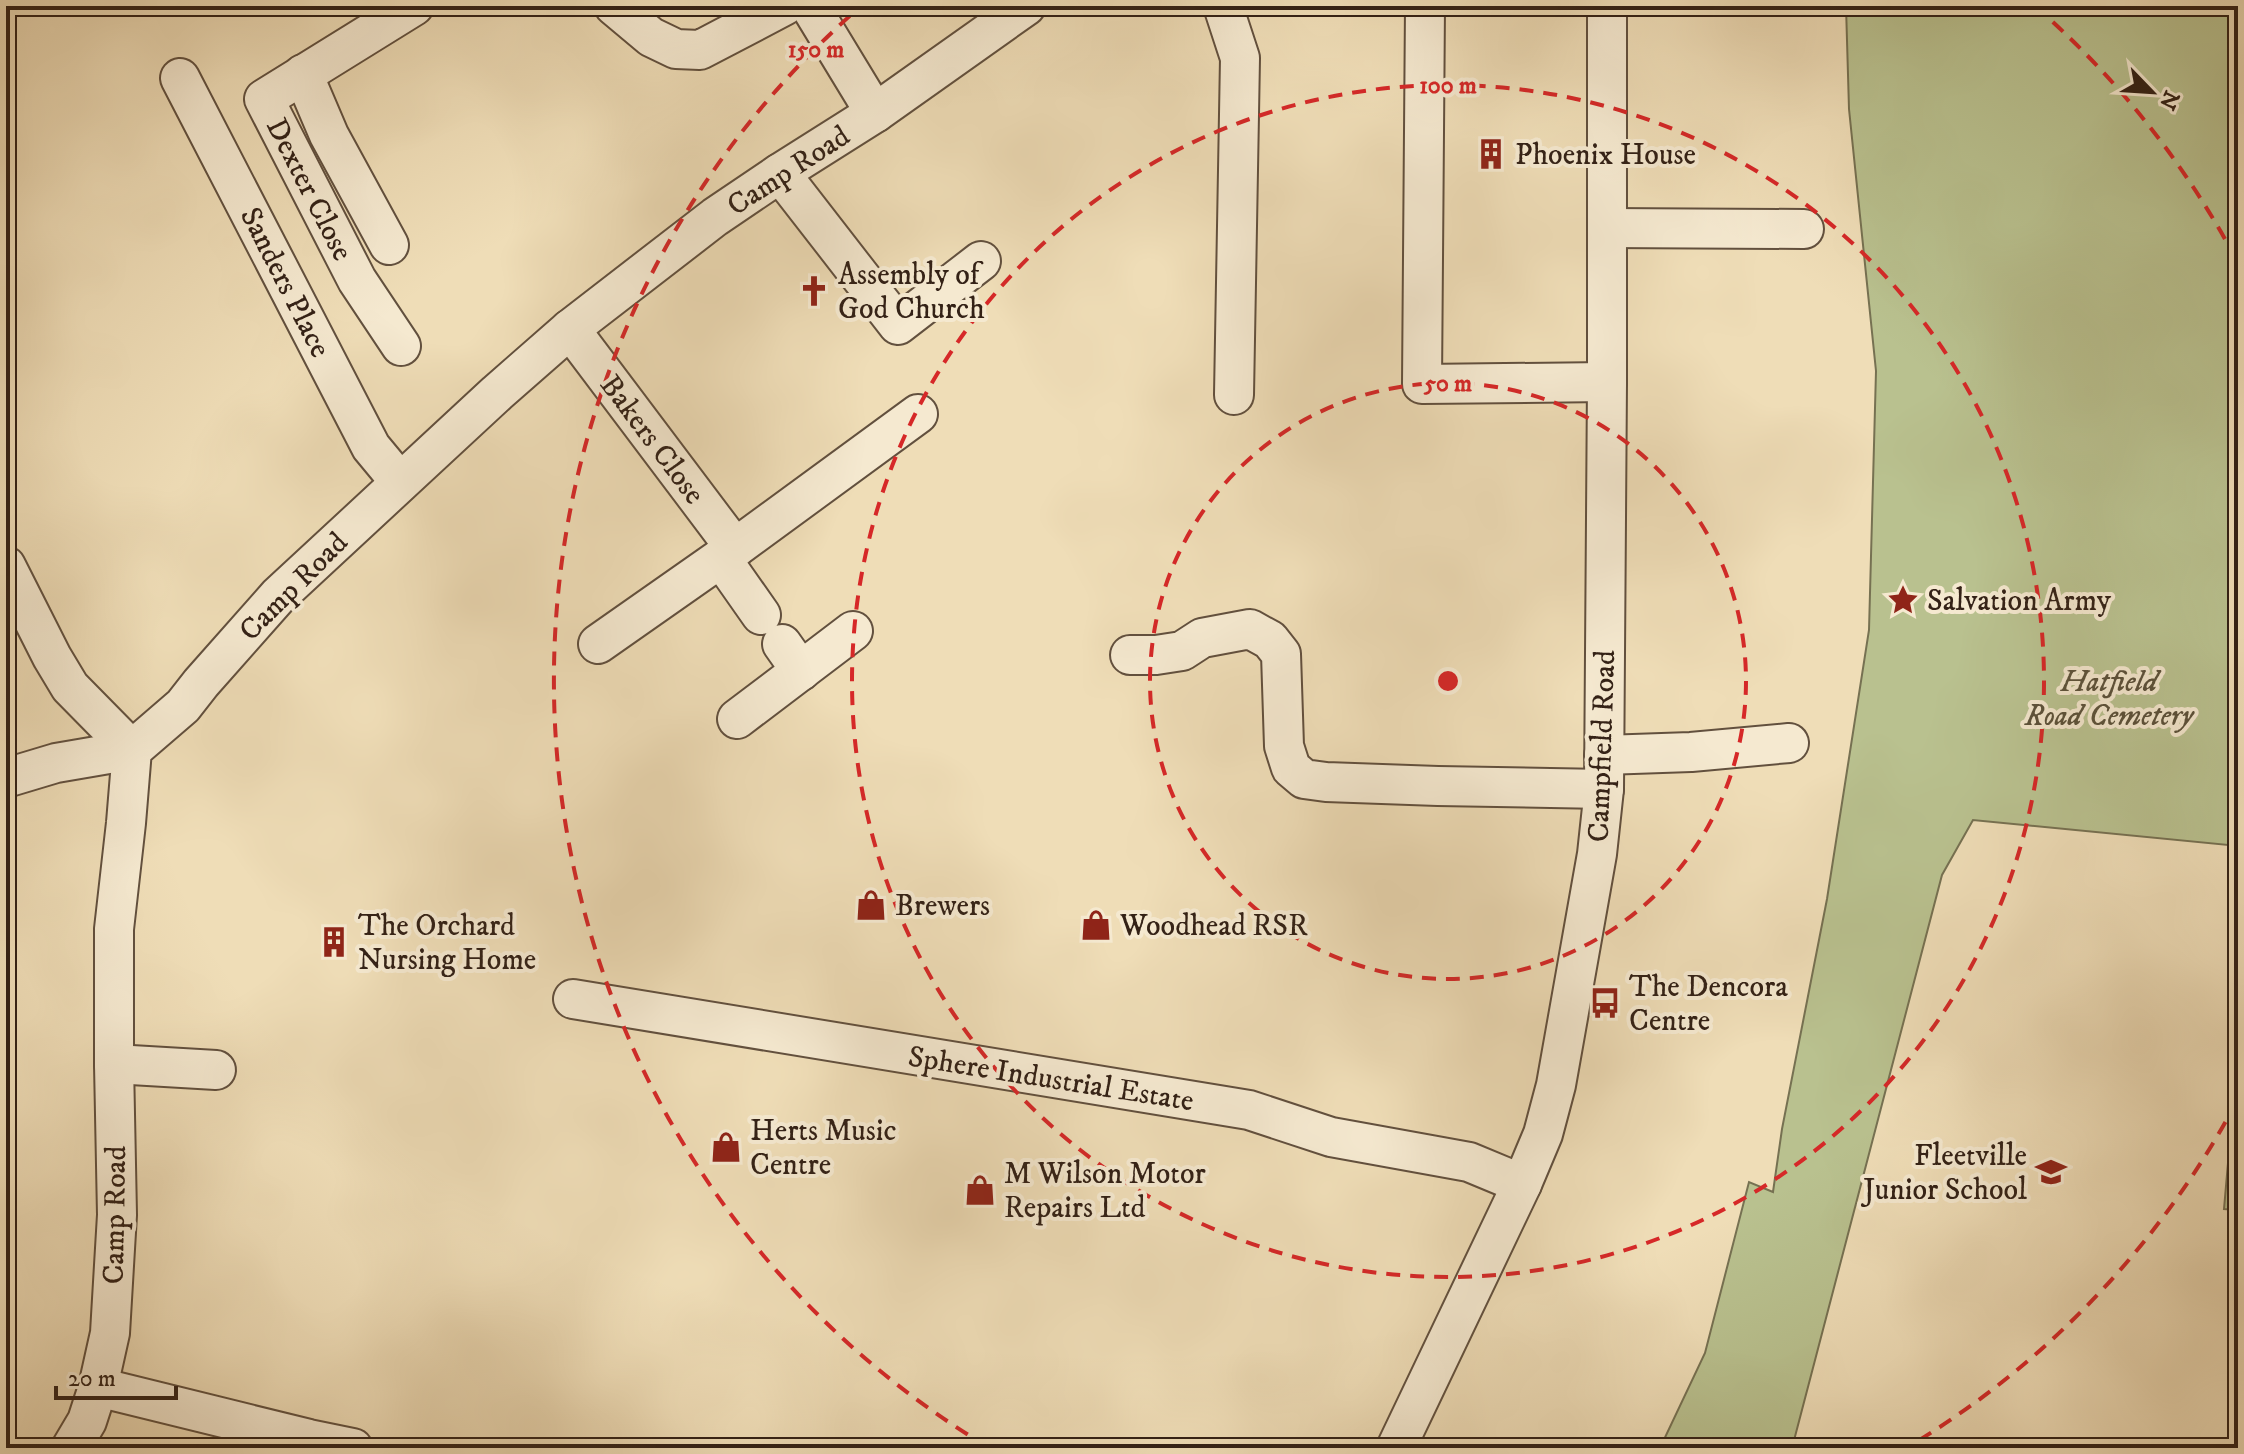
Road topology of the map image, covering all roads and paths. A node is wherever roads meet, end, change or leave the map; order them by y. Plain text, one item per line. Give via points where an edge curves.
1 (414, 6) edge
2 (614, 6) edge
3 (784, 6) edge
4 (810, 6) edge
5 (1026, 6) edge
6 (1223, 6) edge
7 (1425, 6) edge
8 (1607, 6) edge
9 (303, 74) junction
10 (180, 78) dead end
11 (875, 113) junction
12 (780, 173) junction
13 (1607, 228) junction
14 (1804, 229) dead end
15 (389, 245) dead end
16 (981, 261) dead end
17 (570, 329) junction
18 (401, 346) dead end
19 (1607, 382) junction
20 (1234, 395) dead end
21 (918, 414) dead end
22 (400, 482) junction
23 (728, 553) junction
24 (6, 566) edge
25 (853, 631) dead end
26 (781, 643) junction
27 (598, 644) dead end
28 (1130, 655) dead end
29 (737, 719) dead end
30 (1789, 743) dead end
31 (132, 750) junction
32 (1604, 772) junction
33 (6, 778) edge
34 (573, 999) dead end
35 (114, 1064) junction
36 (216, 1070) dead end
37 (1522, 1184) junction
38 (98, 1387) junction
39 (71, 1448) edge
40 (353, 1448) edge
41 (1396, 1448) edge

1 - 9 street, Dexter Close
2 - 3 street via 651,37 676,49 700,50
4 - 11 street
5 - 11 street, Camp Road
6 - 20 street via 1240,58
7 - 19 street via 1422,384
8 - 13 street, Campfield Road
9 - 15 street via 329,135
9 - 18 street, Dexter Close via 264,99 357,280
10 - 22 street, Sanders Place via 371,447
11 - 12 street, Camp Road
12 - 16 street via 898,325
12 - 17 street, Camp Road
13 - 14 street
13 - 19 street, Campfield Road
17 - 22 street, Camp Road
17 - 23 street, Bakers Close
19 - 32 street, Campfield Road
21 - 23 street
22 - 31 street, Camp Road via 278,596 183,706
23 - 26 street, Bakers Close
23 - 27 street
24 - 31 street via 70,687
25 - 26 street
26 - 29 street
28 - 32 street via 1182,651 1202,638 1250,629 1270,640 1281,654 1284,746 1291,768 1304,779 1438,786
30 - 32 street via 1691,752
31 - 33 street
31 - 35 street, Camp Road via 114,929
32 - 37 street, Campfield Road via 1597,854 1556,1085
34 - 37 street, Sphere Industrial Estate via 1249,1110 1331,1137 1469,1162
35 - 36 street
35 - 38 street, Camp Road via 117,1215 110,1333
37 - 41 street, Campfield Road
38 - 39 street, Camp Road
38 - 40 street

